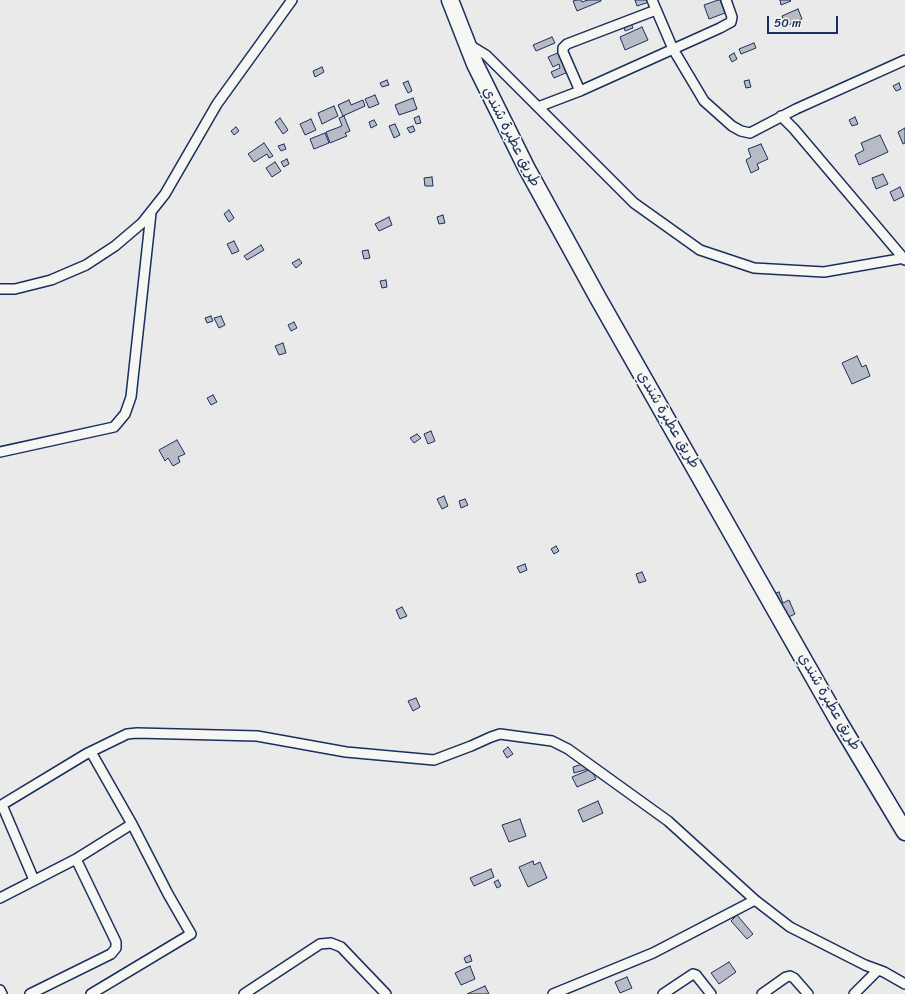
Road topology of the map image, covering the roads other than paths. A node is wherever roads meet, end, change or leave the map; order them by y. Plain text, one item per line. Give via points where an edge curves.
1 (292, 0) edge
2 (450, 0) edge
3 (652, 0) edge
4 (726, 0) edge
5 (656, 10) junction
6 (467, 43) junction
7 (673, 49) junction
8 (905, 60) edge
9 (580, 91) junction
10 (538, 107) junction
11 (781, 116) junction
12 (151, 212) junction
13 (904, 259) edge
14 (0, 289) edge
15 (0, 452) edge
16 (91, 752) junction
17 (1, 806) edge
18 (132, 824) junction
19 (905, 832) edge
20 (76, 859) junction
21 (34, 880) junction
22 (0, 898) edge
23 (754, 900) junction
24 (878, 970) junction
25 (905, 984) edge
26 (0, 990) edge
27 (2, 994) edge
28 (30, 994) edge
29 (90, 994) edge
30 (244, 994) edge
31 (386, 994) edge
32 (554, 994) edge
33 (663, 994) edge
34 (711, 994) edge
35 (762, 994) edge
36 (808, 994) edge
37 (854, 994) edge

1 - 12 street via 216,104 165,194
2 - 6 highway, طريق عطبرة شندي
3 - 5 street
4 - 7 street via 732,17 731,22
5 - 7 street
5 - 9 street via 567,44 563,48
6 - 10 street via 486,56
6 - 19 highway, طريق عطبرة شندي via 510,138 557,224 839,722
7 - 9 street
7 - 11 street via 704,100 732,126 750,133
8 - 11 street
9 - 10 street
10 - 13 street via 634,203 700,250 754,268 824,272
11 - 13 street
12 - 14 street via 115,246 86,265 51,280 15,289
12 - 15 street via 131,397 126,414 114,427
16 - 17 street
16 - 18 street
16 - 23 street via 127,734 137,733 257,736 346,752 434,760 500,734 552,741 568,749 668,821
17 - 21 street
18 - 20 street
18 - 29 street via 191,934
20 - 21 street
20 - 28 street via 116,942 116,948 111,954
21 - 22 street
23 - 24 street via 790,928
23 - 32 street via 653,953
24 - 25 street
24 - 37 street
26 - 27 street
30 - 31 street via 320,944 331,943 341,947
33 - 34 street via 693,974
35 - 36 street via 790,976

